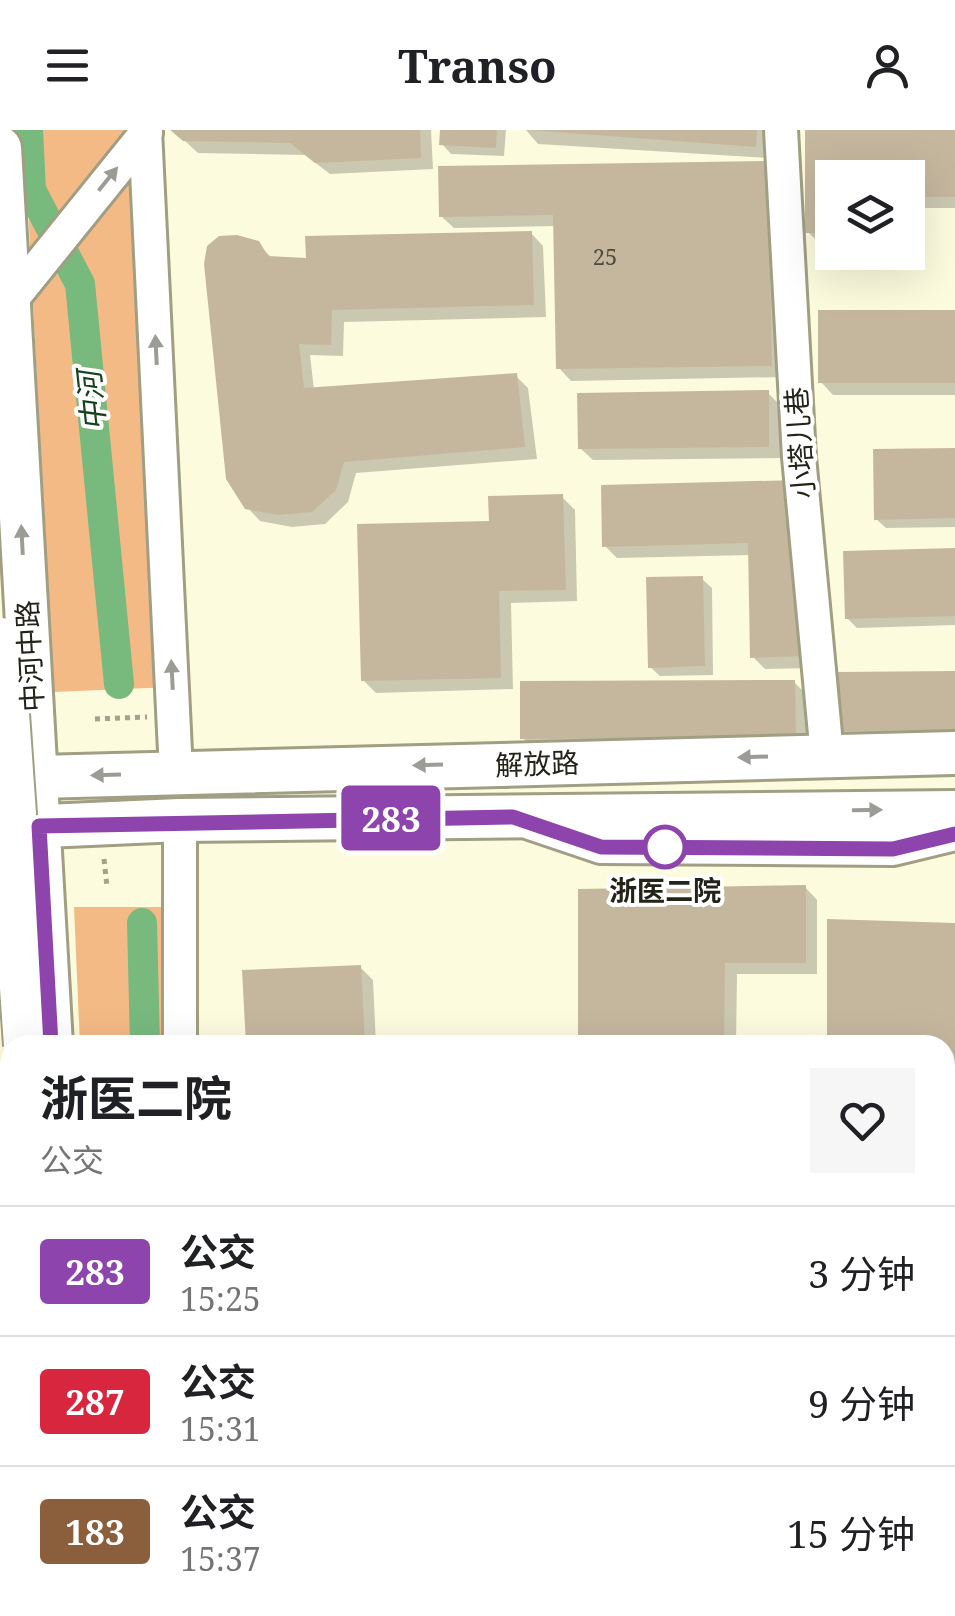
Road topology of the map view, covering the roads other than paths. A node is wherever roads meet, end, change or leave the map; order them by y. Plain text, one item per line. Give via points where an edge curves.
1 (781, 130) edge
2 (146, 131) edge
3 (0, 148) edge
4 (9, 303) junction
5 (0, 642) edge
6 (955, 753) edge
7 (827, 754) junction
8 (176, 772) junction
9 (18, 778) edge
10 (955, 812) edge
11 (513, 817) junction
12 (180, 820) junction
13 (19, 827) edge
14 (955, 834) edge
15 (27, 1035) edge
16 (50, 1035) edge
17 (180, 1035) edge

1 - 7 street, 小塔儿巷 via 799,457
4 -> 2 street
8 -> 2 street
3 - 4 main road, 中河中路
9 -> 4 main road, 中河中路
5 - 15 highway, bridge
6 - 7 main road, 解放路
7 -> 8 main road, 解放路
8 -> 9 main road, 解放路
9 - 13 main road, 中河中路
11 -> 10 main road, 解放路
11 - 12 main road, 解放路
11 - 14 street via 601,847 893,849
12 - 13 main road, 解放路
12 - 17 street
13 - 16 main road, 中河中路

